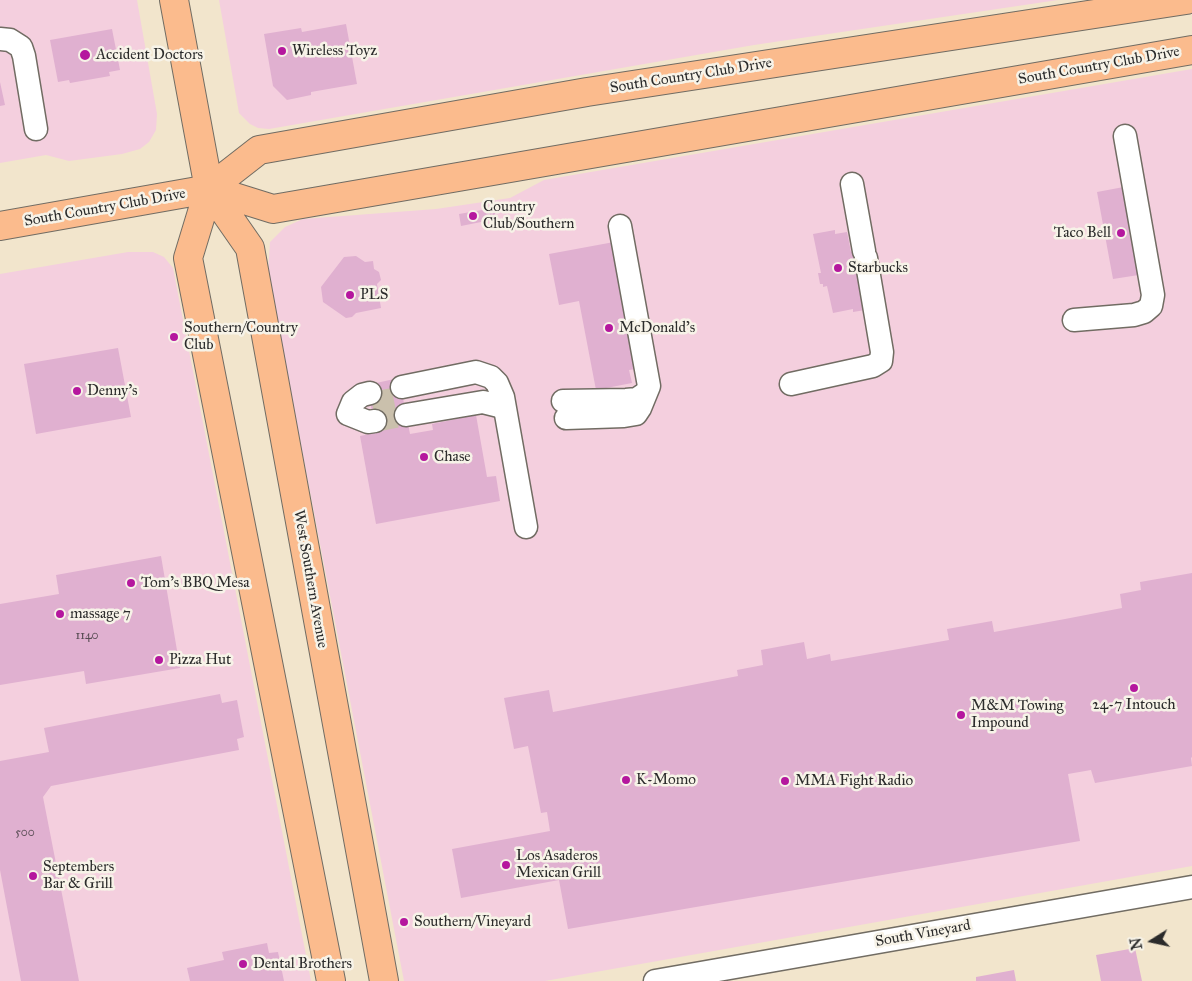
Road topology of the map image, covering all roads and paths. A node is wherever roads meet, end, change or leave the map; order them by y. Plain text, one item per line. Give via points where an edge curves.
1 (174, 0) edge
2 (1186, 0) edge
3 (0, 39) edge
4 (1192, 50) edge
5 (36, 130) dead end
6 (1125, 136) dead end
7 (852, 184) dead end
8 (209, 189) junction
9 (0, 226) edge
10 (620, 226) dead end
11 (1074, 320) dead end
12 (791, 384) dead end
13 (504, 403) junction
14 (372, 406) tunnel mouth
15 (565, 409) dead end
16 (348, 414) dead end
17 (526, 527) dead end
18 (1192, 887) edge
19 (331, 981) edge
20 (384, 981) edge
21 (655, 981) edge

1 - 8 main road, West Southern Avenue
2 - 8 main road, South Country Club Drive via 587,92 259,150
3 - 5 street via 10,40 21,47
4 - 8 main road, South Country Club Drive via 273,209
6 - 11 street via 1153,295 1151,306 1134,315
7 - 12 street via 881,361 873,366
8 - 9 main road, South Country Club Drive
8 - 19 main road, West Southern Avenue via 188,258
8 - 20 main road, West Southern Avenue via 250,248
10 - 15 street via 649,386 636,414 624,416
13 - 13 street via 498,406 483,402 404,400 476,372 492,377
13 - 17 street
14 - 16 street via 362,395 353,402
18 - 21 street, South Vineyard

